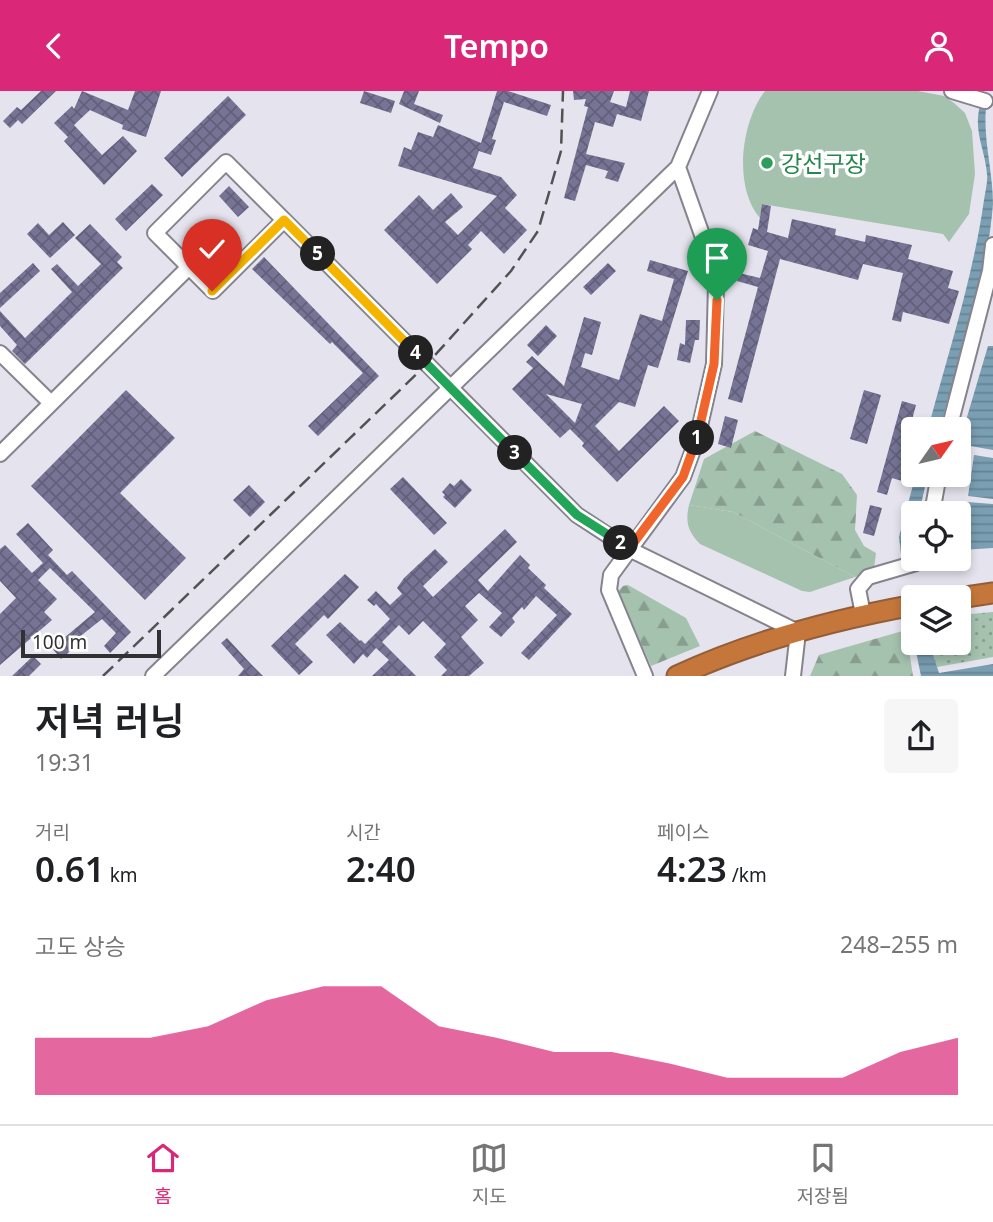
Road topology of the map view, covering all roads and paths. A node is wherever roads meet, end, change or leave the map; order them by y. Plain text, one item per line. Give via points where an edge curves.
1 (710, 91) edge
2 (952, 91) edge
3 (985, 101) dead end
4 (678, 167) junction
5 (284, 220) junction
6 (993, 245) edge
7 (189, 267) junction
8 (0, 353) edge
9 (450, 387) junction
10 (51, 403) junction
11 (952, 417) edge
12 (0, 454) edge
13 (629, 549) junction
14 (901, 567) edge
15 (993, 593) edge
16 (971, 596) edge
17 (901, 607) edge
18 (863, 614) junction
19 (798, 632) junction
20 (642, 670) edge
21 (153, 676) edge
22 (677, 676) edge
23 (793, 676) edge

1 - 4 street
2 - 3 street
4 - 9 street
4 - 13 street via 716,284 714,364 683,477
5 - 7 street via 212,291
5 - 7 street via 226,162 155,233
5 - 9 street
6 - 11 street
7 - 10 street
8 - 10 street
9 - 13 street via 577,515
9 - 21 street
10 - 12 street
13 - 19 street
13 - 20 street via 611,575 609,590
14 - 18 street via 868,577 858,589
15 - 16 highway
17 - 18 highway
18 - 19 highway
19 - 22 highway
19 - 23 street

